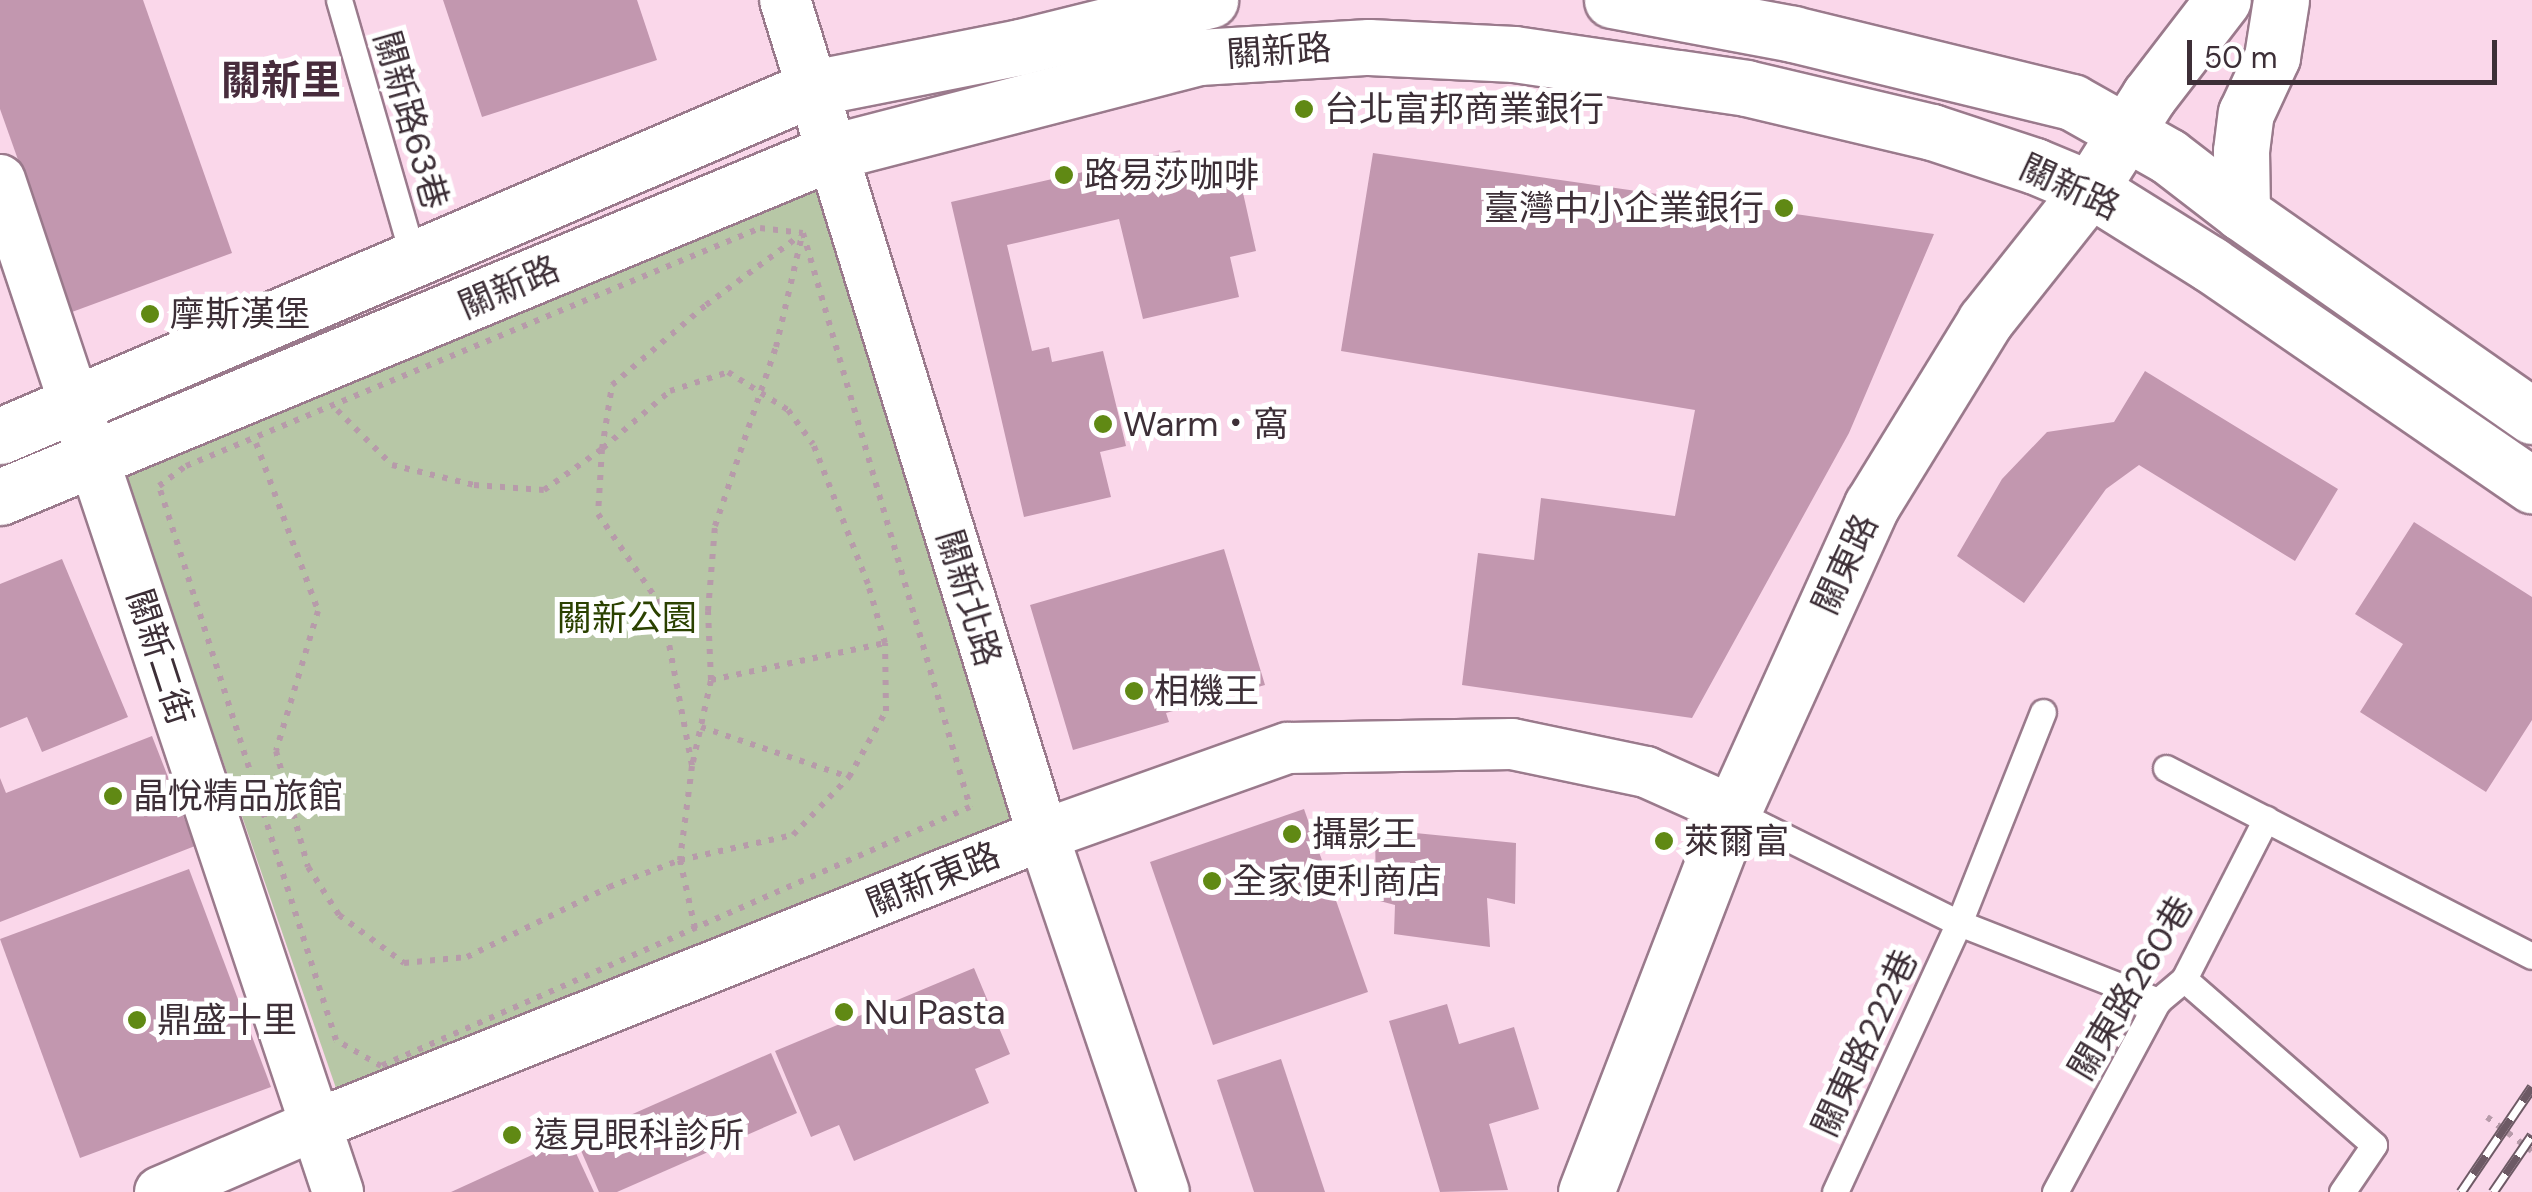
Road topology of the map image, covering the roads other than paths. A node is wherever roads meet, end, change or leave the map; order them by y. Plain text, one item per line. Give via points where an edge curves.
1 (339, 0) edge
2 (785, 0) edge
3 (1210, 0) edge
4 (1612, 0) edge
5 (2223, 0) edge
6 (2281, 0) edge
7 (1792, 17) edge
8 (813, 88) junction
9 (2125, 132) junction
10 (832, 152) junction
11 (0, 180) edge
12 (2090, 189) junction
13 (2242, 213) junction
14 (414, 259) junction
15 (73, 406) junction
16 (2532, 416) edge
17 (0, 436) edge
18 (94, 460) junction
19 (2532, 484) edge
20 (0, 496) edge
21 (2043, 712) dead end
22 (2166, 768) dead end
23 (1732, 810) junction
24 (2266, 819) junction
25 (1043, 835) junction
26 (1959, 922) junction
27 (2532, 956) edge
28 (2184, 979) junction
29 (2158, 1001) junction
30 (314, 1125) junction
31 (160, 1192) edge
32 (338, 1192) edge
33 (1164, 1192) edge
34 (1586, 1192) edge
35 (1835, 1192) edge
36 (2055, 1192) edge
37 (2342, 1192) edge

1 - 14 lane, 關新路63巷
2 - 8 street, 關新北路
3 - 8 street, 關新路
4 - 7 street, 關新路
5 - 9 street, 關東路
6 - 13 street via 2272,56 2246,112
7 - 9 street, 關新路 via 2072,102
8 - 10 street, 關新北路
8 - 14 street, 關新路
9 - 12 street, 關東路
9 - 13 street, 關新路
10 - 12 street, 關新路 via 1199,56 1369,47 1514,54 1746,88 1932,132
10 - 18 street, 關新路
10 - 25 street, 關新北路
11 - 15 street, 關新二街
12 - 19 street, 關新路
12 - 23 street, 關東路 via 1985,321 1872,505
13 - 16 street, 關新路
14 - 15 street, 關新路
15 - 17 street, 關新路
15 - 18 street, 關新二街
18 - 20 street, 關新路
18 - 30 street, 關新二街
21 - 26 lane
22 - 24 lane
23 - 25 street, 關新東路 via 1646,772 1512,744 1288,748
23 - 26 lane
23 - 34 street, 關東路
24 - 27 lane
24 - 28 lane, 關東路260巷
25 - 30 street, 關新東路
25 - 33 street, 關新北路
26 - 29 lane
26 - 35 lane, 關東路222巷
28 - 29 lane, 關東路260巷
28 - 37 lane via 2374,1145
29 - 36 lane, 關東路260巷
30 - 31 street, 關新東路
30 - 32 street, 關新二街

